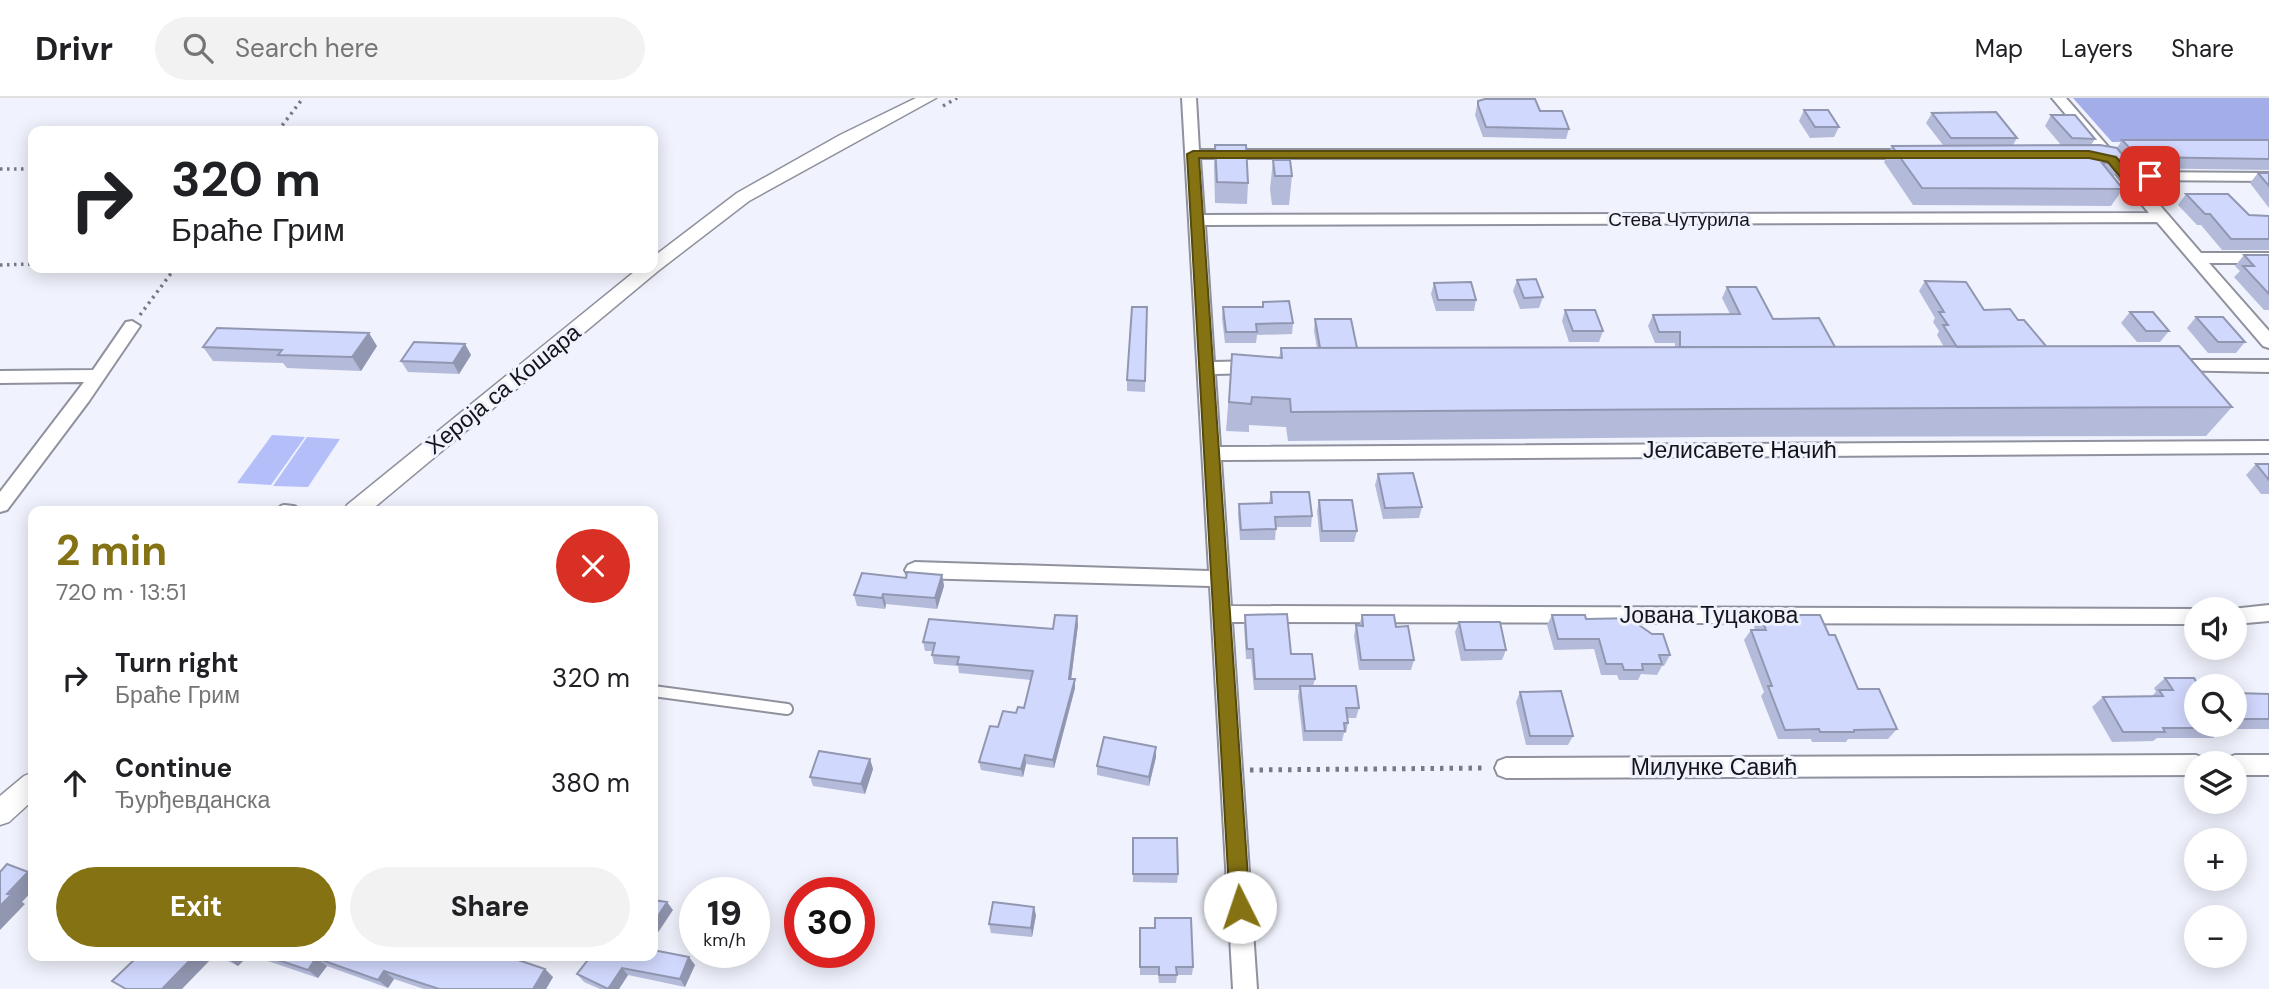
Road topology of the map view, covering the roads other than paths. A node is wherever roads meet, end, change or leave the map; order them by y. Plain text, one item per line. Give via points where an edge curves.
1 (1189, 98) edge
2 (2059, 98) edge
3 (931, 104) edge
4 (1193, 154) junction
5 (1924, 155) edge
6 (2089, 155) edge
7 (2112, 159) junction
8 (2126, 176) junction
9 (2269, 177) edge
10 (2161, 217) junction
11 (1197, 220) junction
12 (2197, 258) junction
13 (2269, 258) edge
14 (658, 262) edge
15 (645, 273) edge
16 (132, 326) road end
17 (2268, 341) edge
18 (2157, 366) edge
19 (2269, 366) edge
20 (1206, 368) junction
21 (1276, 368) edge
22 (97, 376) junction
23 (0, 377) edge
24 (2269, 447) edge
25 (1212, 454) junction
26 (2, 501) edge
27 (361, 506) edge
28 (915, 570) edge
29 (1220, 579) junction
30 (2269, 613) edge
31 (1222, 614) junction
32 (2247, 614) edge
33 (2184, 616) edge
34 (658, 692) edge
35 (787, 709) dead end
36 (2184, 765) edge
37 (2247, 765) edge
38 (2269, 765) edge
39 (1506, 768) road end
40 (28, 788) edge
41 (0, 813) edge
42 (1245, 989) edge

1 - 4 street
2 - 7 street
3 - 14 street, Хероја са Кошара via 846,139 743,197
4 - 5 street
4 - 11 street
6 - 7 street
7 - 8 street
8 - 9 street
8 - 10 street
10 - 11 street, Стева Чутурила
10 - 12 street
11 - 20 street
12 - 13 street
12 - 17 street
15 - 27 street, Хероја са Кошара
16 - 22 street
18 - 19 street
20 - 21 street
20 - 25 street
22 - 23 street
22 - 26 street
24 - 25 street, Јелисавете Начић
25 - 29 street
28 - 29 street
29 - 31 street
30 - 32 street
31 - 33 street, Јована Туцакова
31 - 42 street
34 - 35 lane
36 - 39 street, Милунке Савић
37 - 38 street
40 - 41 street

